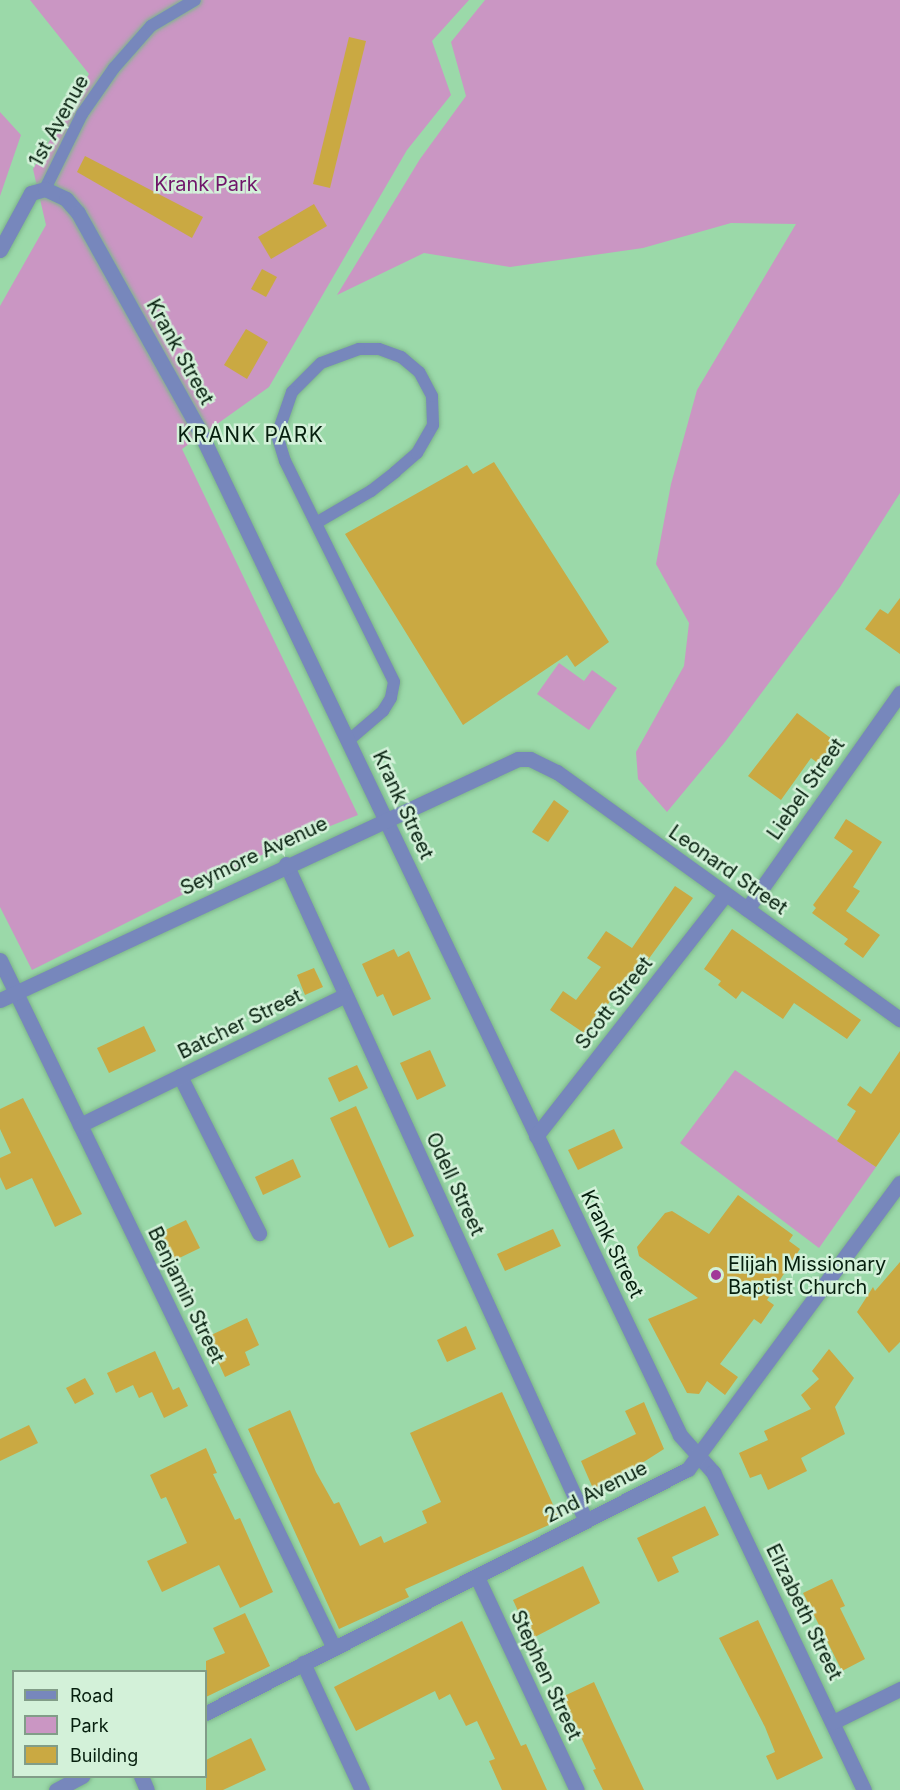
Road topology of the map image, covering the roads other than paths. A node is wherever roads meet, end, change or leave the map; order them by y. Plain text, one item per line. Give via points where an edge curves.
1 (195, 0) edge
2 (45, 189) junction
3 (0, 250) edge
4 (316, 523) junction
5 (900, 693) edge
6 (349, 740) junction
7 (530, 759) joint
8 (386, 817) junction
9 (286, 864) junction
10 (724, 895) junction
11 (747, 909) junction
12 (0, 960) edge
13 (15, 992) junction
14 (345, 996) junction
15 (0, 1000) edge
16 (900, 1019) edge
17 (180, 1076) junction
18 (80, 1125) junction
19 (536, 1137) junction
20 (900, 1183) edge
21 (259, 1233) dead end
22 (698, 1458) junction
23 (586, 1521) junction
24 (477, 1577) junction
25 (334, 1648) junction
26 (303, 1663) junction
27 (900, 1689) edge
28 (207, 1712) edge
29 (833, 1722) junction
30 (78, 1778) edge
31 (56, 1790) edge
32 (362, 1790) edge
33 (577, 1790) edge
34 (864, 1790) edge

1 - 2 lane, 1st Avenue via 151,26 114,68 82,114
2 - 3 street, 1st Avenue via 31,194
2 - 6 street, Krank Street via 66,199 78,213 197,426
4 - 4 lane via 285,461 277,435 292,392 307,373 341,354 379,349 401,357 418,372 432,396 433,425 417,453 371,491
4 - 6 lane via 394,682 383,711
5 - 11 street, Liebel Street
6 - 8 street, Krank Street
7 - 8 street, Seymore Avenue via 518,759
7 - 10 street, Leonard Street via 557,772
8 - 9 street, Seymore Avenue
8 - 19 street, Krank Street
9 - 13 street, Seymore Avenue
9 - 14 street, Odell Street
10 - 11 street, Leonard Street
10 - 19 street, Scott Street
11 - 16 street, Leonard Street
12 - 13 street, Benjamin Street
13 - 15 street, Seymore Avenue
13 - 18 street, Benjamin Street
14 - 17 street, Batcher Street
14 - 23 street, Odell Street
17 - 18 street
17 - 21 street, Batcher Street
18 - 25 street, Benjamin Street
19 - 22 street, Krank Street via 680,1435
20 - 22 street, 2nd Avenue
22 - 23 street, 2nd Avenue via 688,1469
22 - 29 street, Elizabeth Street via 713,1472
23 - 24 street, 2nd Avenue
24 - 25 street, 2nd Avenue
24 - 33 street, Stephen Street
25 - 26 street, 2nd Avenue
26 - 28 street, 2nd Avenue
26 - 32 street
27 - 29 street
29 - 34 street, Elizabeth Street
30 - 31 street

